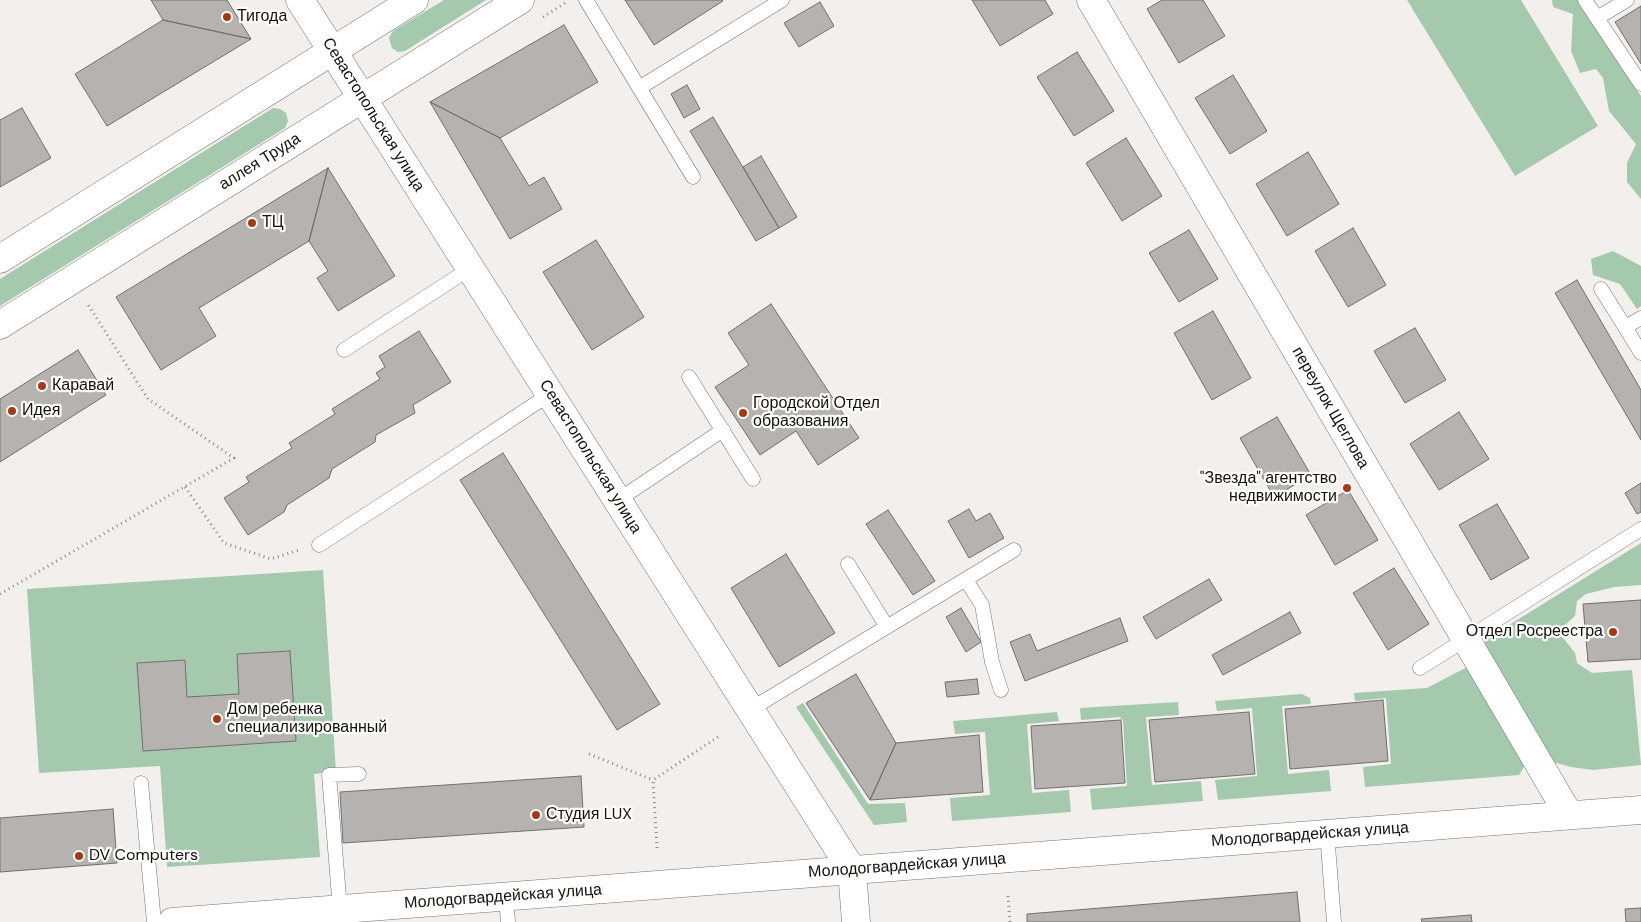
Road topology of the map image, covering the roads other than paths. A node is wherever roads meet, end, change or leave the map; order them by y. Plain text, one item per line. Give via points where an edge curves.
1 (300, 0) edge
2 (414, 0) edge
3 (520, 0) edge
4 (586, 0) edge
5 (782, 0) edge
6 (1091, 0) edge
7 (1586, 0) edge
8 (1627, 0) edge
9 (1598, 18) junction
10 (332, 51) junction
11 (1641, 84) edge
12 (639, 88) junction
13 (362, 98) junction
14 (693, 177) dead end
15 (0, 259) edge
16 (471, 268) junction
17 (1601, 289) dead end
18 (1641, 318) edge
19 (0, 325) edge
20 (1625, 327) junction
21 (344, 350) dead end
22 (1641, 352) edge
23 (689, 377) dead end
24 (550, 394) junction
25 (722, 430) junction
26 (753, 479) dead end
27 (618, 500) junction
28 (1641, 529) edge
29 (319, 544) road end
30 (1014, 550) dead end
31 (848, 564) dead end
32 (966, 580) junction
33 (887, 627) junction
34 (1466, 640) junction
35 (1420, 668) dead end
36 (1001, 690) dead end
37 (751, 709) junction
38 (359, 774) dead end
39 (141, 784) dead end
40 (1641, 810) edge
41 (1569, 815) junction
42 (1328, 833) junction
43 (852, 870) junction
44 (340, 909) junction
45 (507, 909) edge
46 (154, 922) edge
47 (172, 922) edge
48 (856, 922) edge
49 (1334, 922) edge

1 - 10 street, Севастопольская улица
2 - 10 street
3 - 13 street, аллея Труда
4 - 12 lane
5 - 12 lane
6 - 34 street, переулок Щеглова
7 - 9 lane
8 - 9 lane
9 - 11 lane
10 - 13 street, Севастопольская улица
10 - 15 street
12 - 14 lane
13 - 16 street, Севастопольская улица
13 - 19 street, аллея Труда
16 - 21 lane
16 - 24 street, Севастопольская улица
17 - 20 lane
18 - 20 lane
20 - 22 lane
23 - 25 lane
24 - 27 street, Севастопольская улица
24 - 29 lane
25 - 26 lane
25 - 27 lane
27 - 37 street, Севастопольская улица
28 - 34 lane
30 - 32 lane
31 - 33 lane
32 - 33 lane
32 - 36 lane via 982,605 992,662
33 - 37 lane
34 - 35 lane
34 - 41 street, переулок Щеглова
37 - 43 street, Севастопольская улица
38 - 44 lane via 329,775
39 - 46 lane
40 - 41 street, Молодогвардейская улица
41 - 42 street, Молодогвардейская улица
42 - 43 street, Молодогвардейская улица
42 - 49 lane
43 - 45 street, Молодогвардейская улица
43 - 48 street, Севастопольская улица
44 - 45 street, Молодогвардейская улица
44 - 47 street, Молодогвардейская улица

